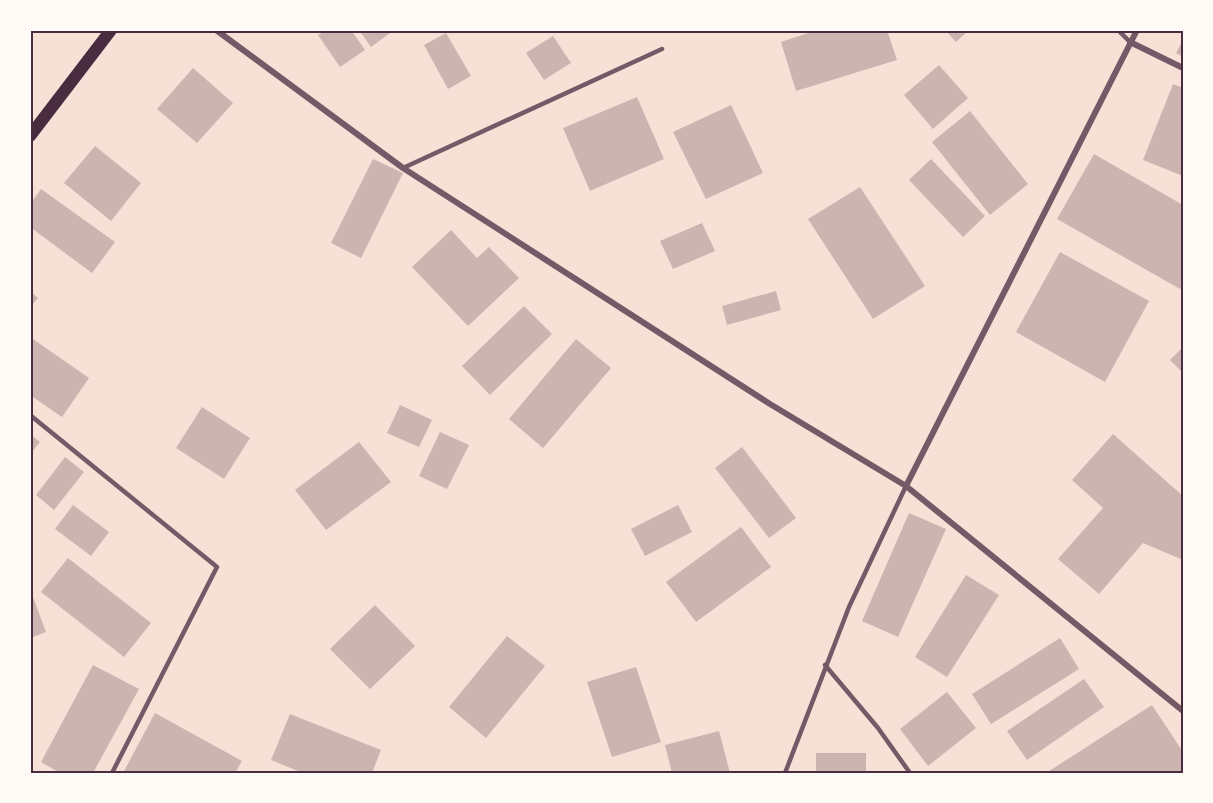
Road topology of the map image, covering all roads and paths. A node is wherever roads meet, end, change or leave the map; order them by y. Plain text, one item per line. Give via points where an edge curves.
1 (111, 30) edge
2 (216, 30) edge
3 (1118, 30) edge
4 (1137, 30) edge
5 (1130, 42) junction
6 (662, 49) dead end
7 (1183, 68) edge
8 (30, 136) edge
9 (403, 168) junction
10 (30, 415) edge
11 (906, 486) junction
12 (825, 665) junction
13 (1183, 711) edge
14 (112, 773) edge
15 (785, 773) edge
16 (910, 773) edge

1 - 8 main road
2 - 9 street
3 - 5 lane
4 - 5 street
5 - 7 street
5 - 11 street
6 - 9 lane
9 - 11 street via 770,404
10 - 14 lane via 217,567
11 - 12 lane
11 - 13 street
12 - 15 lane
12 - 16 lane

